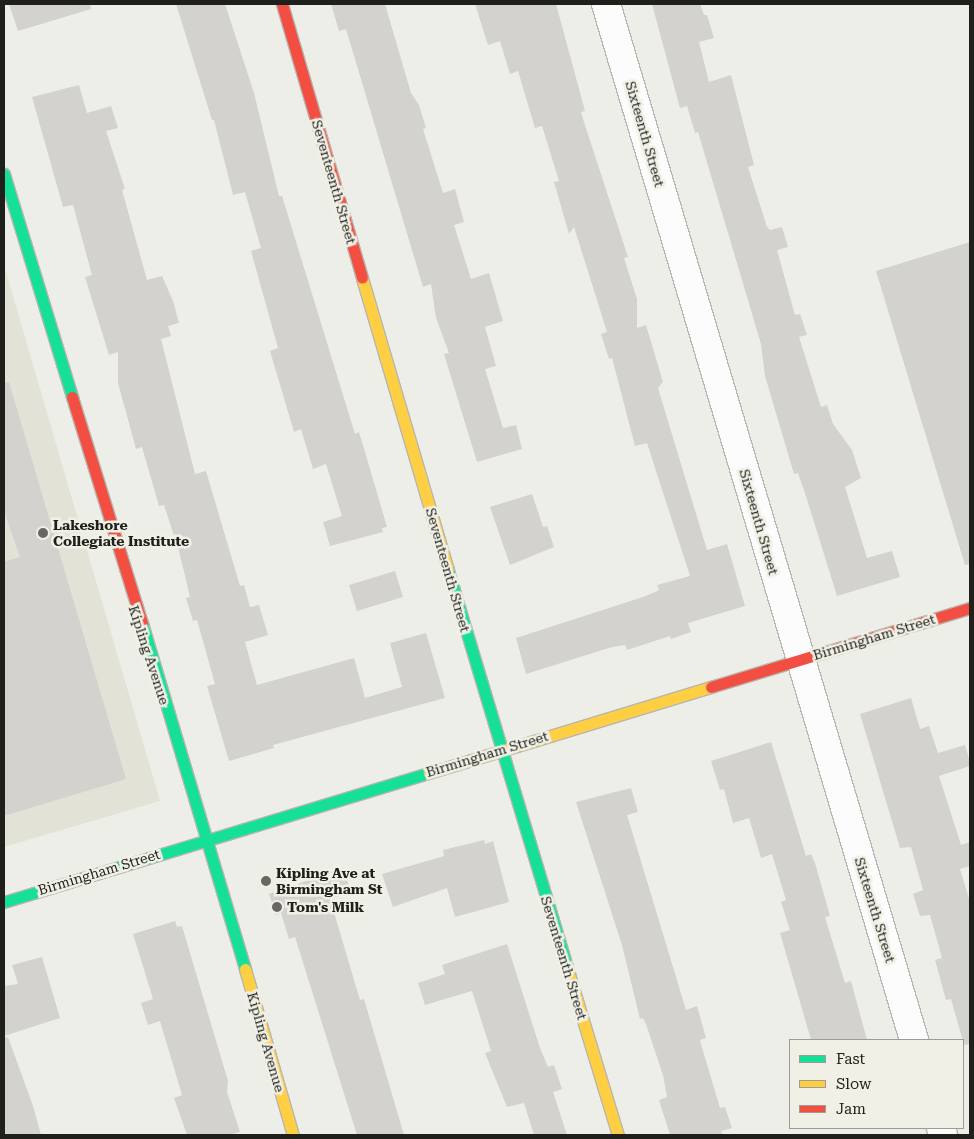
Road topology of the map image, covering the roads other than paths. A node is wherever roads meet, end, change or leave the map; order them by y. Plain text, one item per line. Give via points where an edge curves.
1 (282, 4) edge
2 (606, 4) edge
3 (4, 174) edge
4 (970, 608) edge
5 (799, 660) junction
6 (500, 750) junction
7 (207, 840) junction
8 (4, 902) edge
9 (914, 1039) edge
10 (293, 1135) edge
11 (618, 1135) edge

1 - 6 street, Seventeenth Street
2 - 5 street, Sixteenth Street
3 - 7 street, Kipling Avenue
4 - 5 street, Birmingham Street
5 - 6 street, Birmingham Street
5 - 9 street, Sixteenth Street
6 - 7 street, Birmingham Street
6 - 11 street, Seventeenth Street
7 - 8 street, Birmingham Street
7 - 10 street, Kipling Avenue

